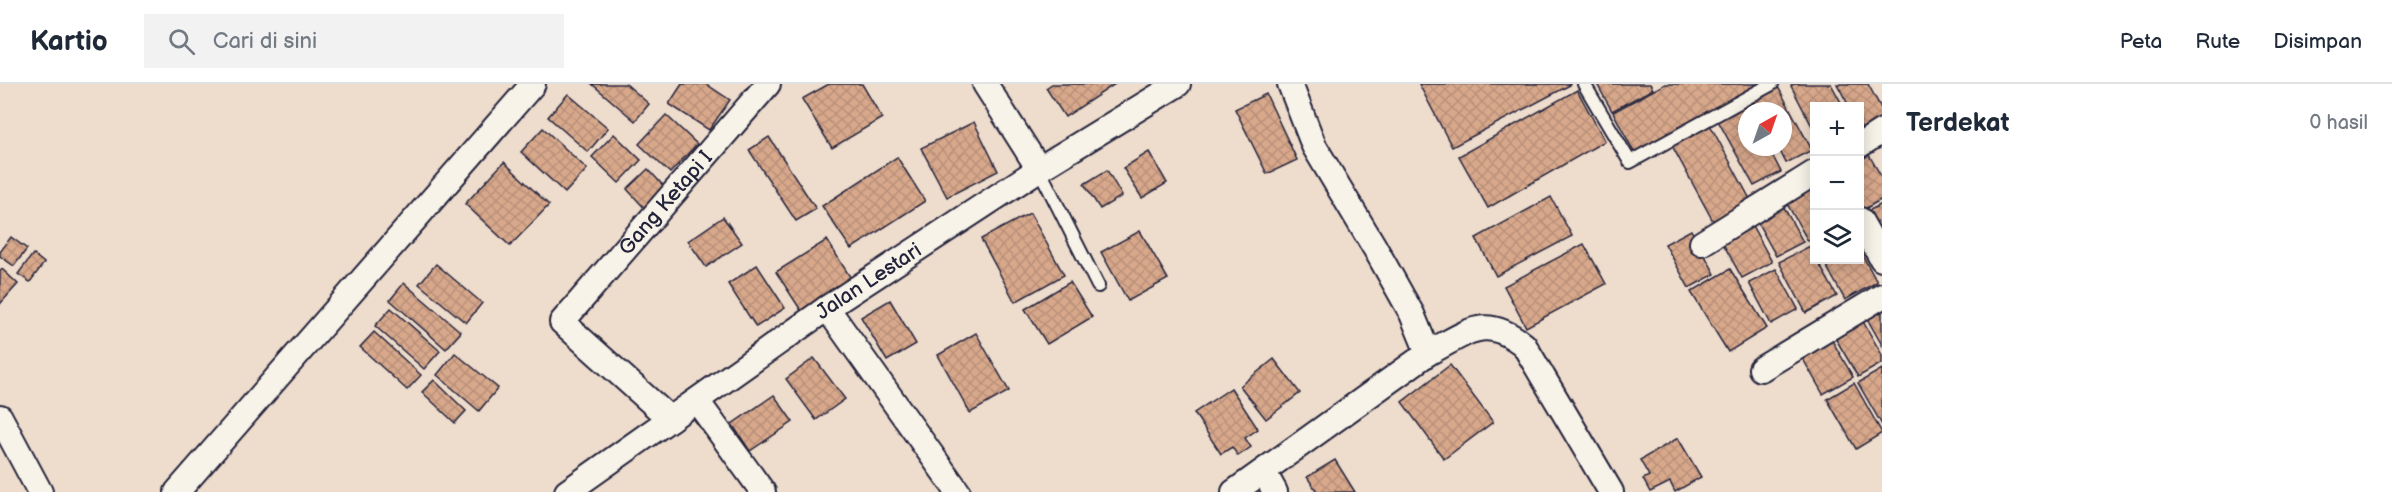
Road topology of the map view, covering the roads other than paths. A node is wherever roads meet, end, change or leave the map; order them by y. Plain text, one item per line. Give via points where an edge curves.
1 (533, 84) edge
2 (768, 84) edge
3 (985, 84) edge
4 (1178, 84) edge
5 (1290, 84) edge
6 (1584, 84) edge
7 (1772, 84) edge
8 (1882, 131) edge
9 (1864, 142) edge
10 (1039, 169) junction
11 (1810, 176) edge
12 (1864, 227) edge
13 (1702, 243) dead end
14 (1882, 259) edge
15 (1098, 286) dead end
16 (1882, 296) edge
17 (827, 308) junction
18 (1428, 352) junction
19 (1761, 369) dead end
20 (697, 401) junction
21 (0, 417) edge
22 (670, 419) junction
23 (1269, 482) edge
24 (40, 492) edge
25 (177, 492) edge
26 (567, 492) edge
27 (763, 492) edge
28 (958, 492) edge
29 (1234, 492) edge
30 (1611, 492) edge

1 - 25 street
2 - 22 street, Gang Ketapi I via 562,322
3 - 10 street
4 - 10 street, Jalan Lestari
5 - 18 street via 1314,146 1412,314
6 - 7 lane via 1630,162
8 - 9 street
10 - 15 lane
10 - 17 street, Jalan Lestari
11 - 13 street
12 - 14 street
16 - 19 street
17 - 20 street, Jalan Lestari
17 - 28 street
18 - 23 street
18 - 30 street via 1479,328 1494,327 1508,332 1524,345
20 - 22 street, Jalan Lestari
20 - 27 street
21 - 24 street
22 - 26 street, Jalan Lestari
23 - 29 street

